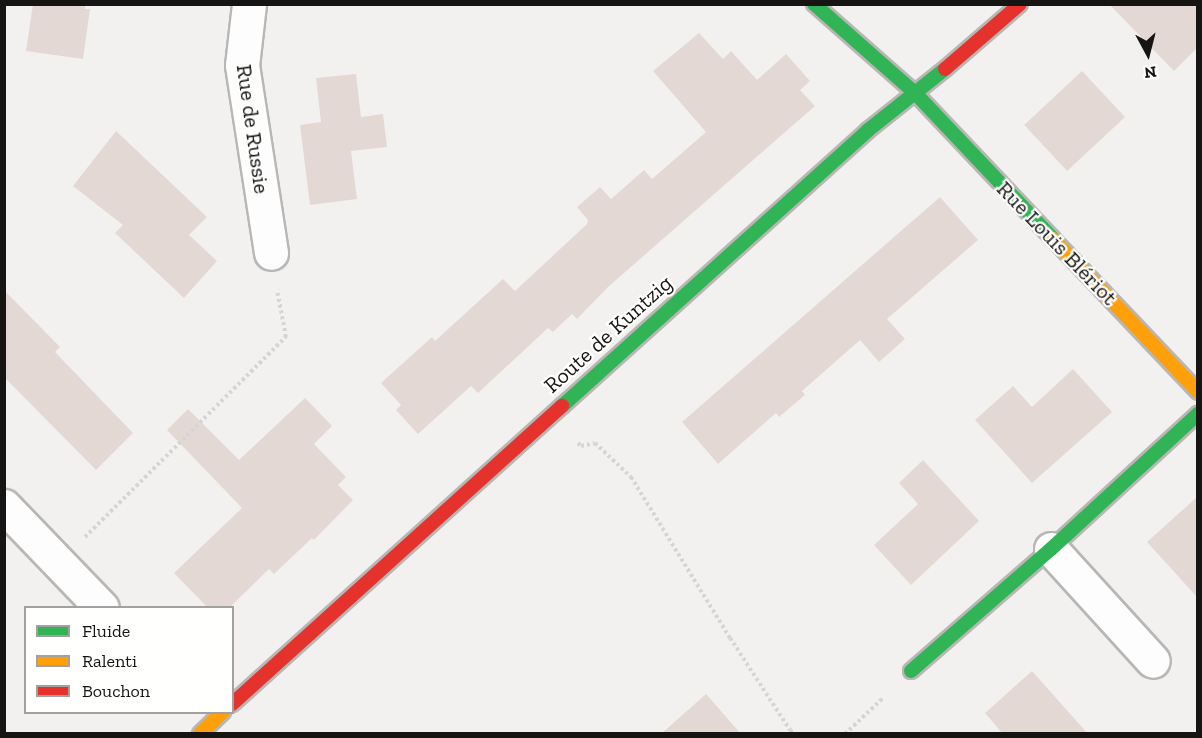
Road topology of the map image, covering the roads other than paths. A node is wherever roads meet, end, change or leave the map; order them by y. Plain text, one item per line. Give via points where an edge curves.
1 (249, 4) edge
2 (814, 4) edge
3 (1020, 4) edge
4 (916, 94) junction
5 (271, 253) road end
6 (1197, 392) edge
7 (1197, 414) edge
8 (4, 506) edge
9 (1051, 549) junction
10 (100, 606) edge
11 (1153, 661) dead end
12 (911, 671) road end
13 (234, 704) edge

1 - 5 street, Rue de Russie via 242,65
2 - 4 street, Rue Louis Blériot
3 - 4 street, Route de Kuntzig
4 - 6 street, Rue Louis Blériot
4 - 13 street, Route de Kuntzig via 867,131 549,415
7 - 9 street
8 - 10 street
9 - 11 street
9 - 12 street

